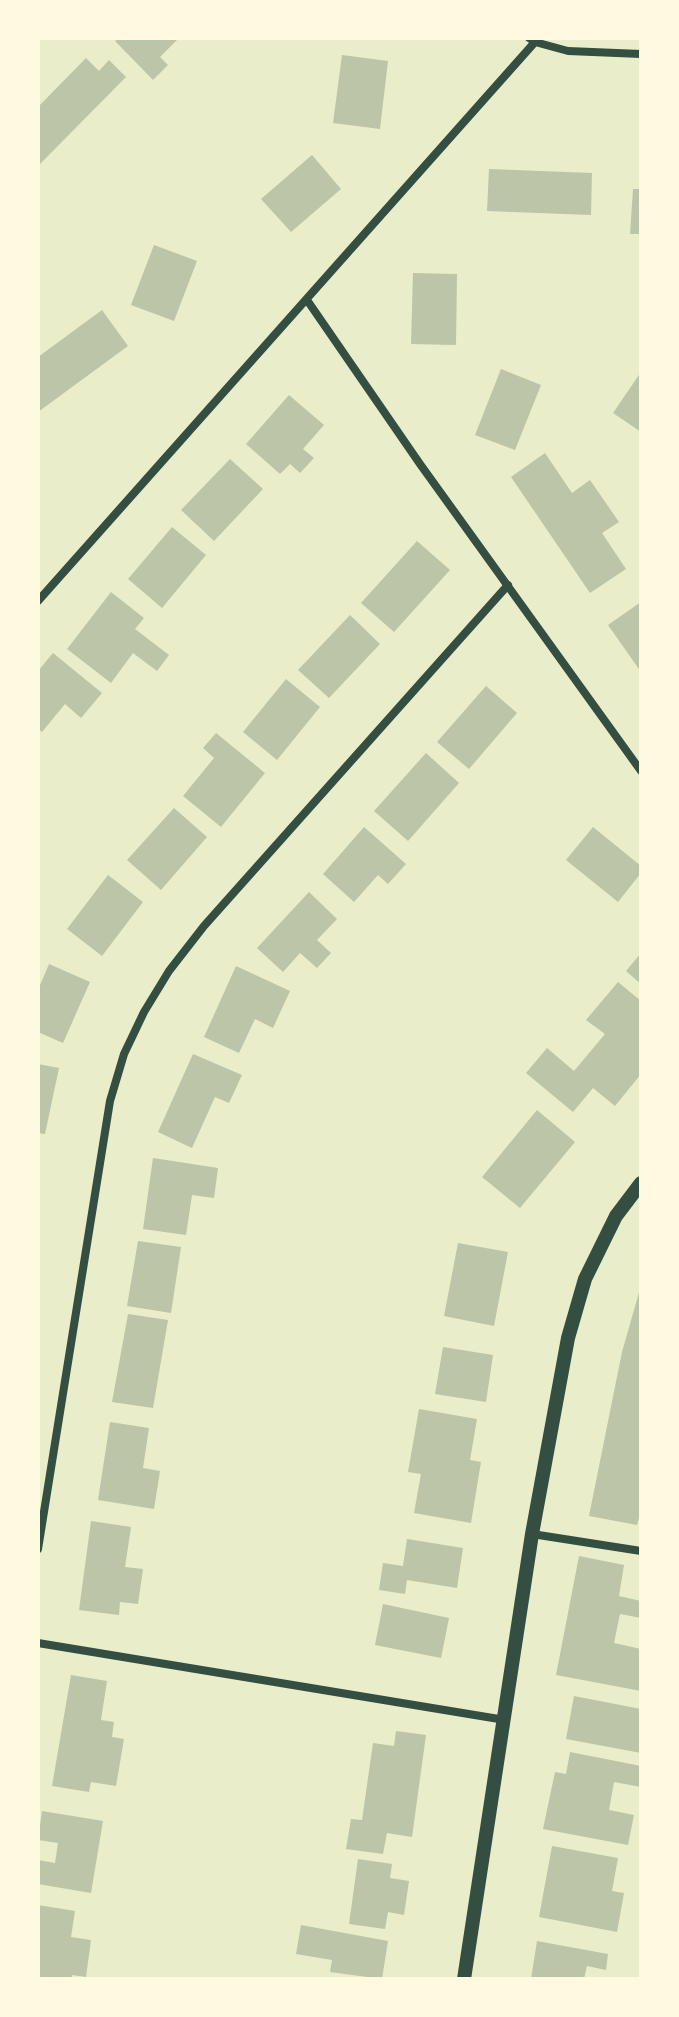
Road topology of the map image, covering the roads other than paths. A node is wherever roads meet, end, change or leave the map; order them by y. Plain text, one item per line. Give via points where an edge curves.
1 (532, 40) edge
2 (641, 54) edge
3 (307, 300) junction
4 (508, 585) junction
5 (38, 601) edge
6 (641, 771) edge
7 (641, 1183) edge
8 (532, 1534) junction
9 (38, 1549) edge
10 (641, 1551) edge
11 (38, 1643) edge
12 (505, 1720) junction
13 (464, 1979) edge

1 - 2 street via 568,51
1 - 3 street
3 - 4 street
3 - 5 street
4 - 6 street
4 - 9 street via 204,926 144,1012 110,1101
7 - 8 street via 616,1216 585,1279 568,1338
8 - 10 street
8 - 12 street
11 - 12 street
12 - 13 street

